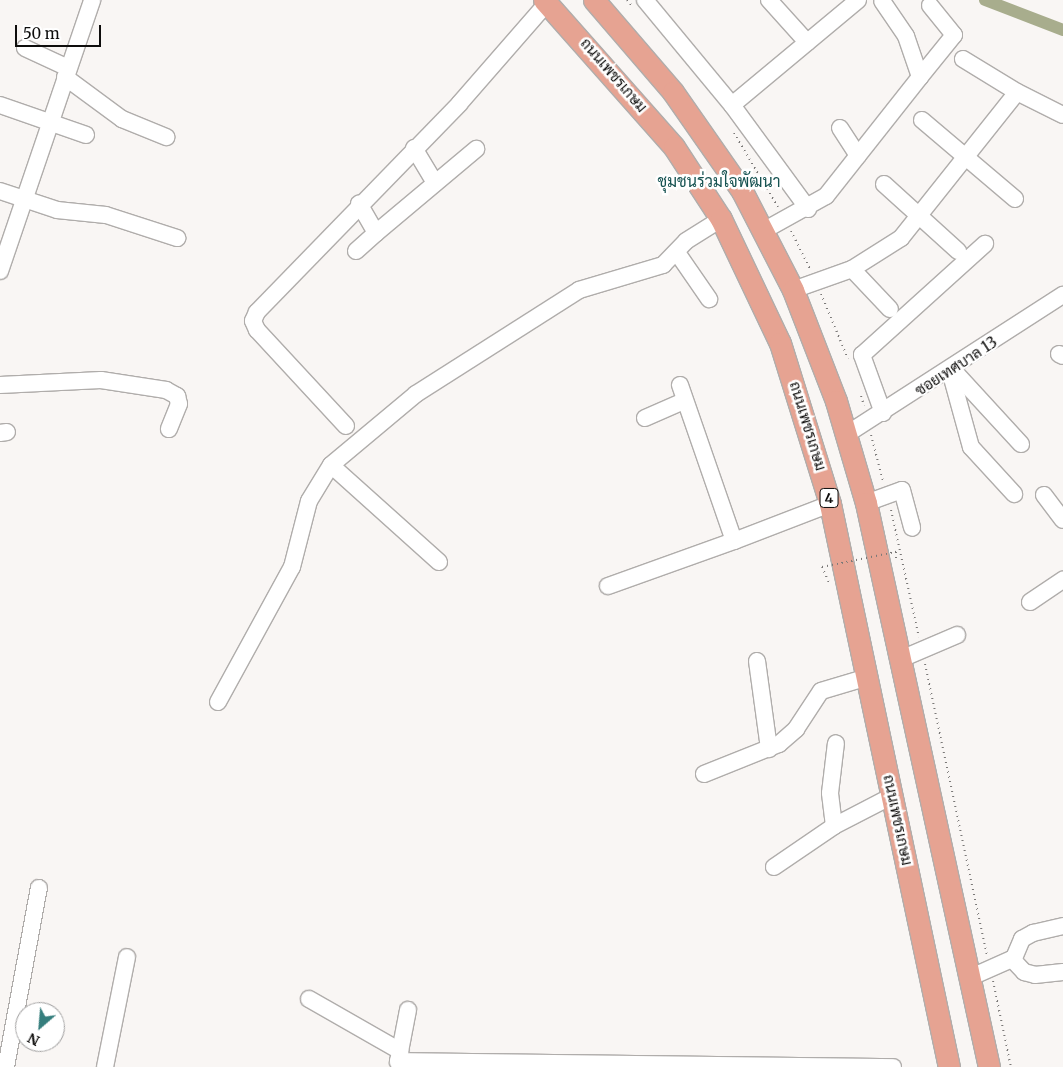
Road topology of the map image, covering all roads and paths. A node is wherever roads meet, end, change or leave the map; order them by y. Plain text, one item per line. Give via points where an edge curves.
1 (92, 0) edge
2 (594, 0) edge
3 (645, 0) edge
4 (769, 0) edge
5 (858, 0) edge
6 (546, 1) edge
7 (882, 1) edge
8 (930, 6) dead end
9 (807, 42) junction
10 (25, 48) dead end
11 (963, 59) dead end
12 (67, 72) junction
13 (920, 77) junction
14 (1017, 92) junction
15 (0, 105) edge
16 (732, 105) junction
17 (1063, 115) edge
18 (922, 120) dead end
19 (50, 121) junction
20 (840, 128) dead end
21 (86, 134) dead end
22 (166, 138) dead end
23 (414, 148) junction
24 (476, 149) dead end
25 (858, 156) junction
26 (966, 156) junction
27 (435, 183) junction
28 (884, 184) dead end
29 (0, 191) edge
30 (1016, 198) dead end
31 (24, 200) junction
32 (359, 204) junction
33 (808, 209) junction
34 (918, 212) junction
35 (721, 219) junction
36 (763, 231) junction
37 (376, 233) junction
38 (177, 238) dead end
39 (985, 244) dead end
40 (958, 251) dead end
41 (356, 252) dead end
42 (678, 254) junction
43 (852, 269) junction
44 (0, 271) edge
45 (793, 290) junction
46 (1063, 295) edge
47 (709, 299) dead end
48 (890, 309) dead end
49 (951, 370) junction
50 (0, 385) edge
51 (883, 412) junction
52 (646, 418) dead end
53 (346, 426) dead end
54 (169, 429) dead end
55 (847, 434) junction
56 (871, 434) dead end
57 (1021, 444) dead end
58 (331, 465) junction
59 (886, 494) junction
60 (1014, 494) dead end
61 (1044, 495) dead end
62 (866, 502) junction
63 (830, 504) junction
64 (1063, 520) edge
65 (912, 528) dead end
66 (734, 542) junction
67 (439, 562) dead end
68 (896, 565) dead end
69 (1063, 580) edge
70 (829, 584) dead end
71 (608, 586) dead end
72 (1030, 602) dead end
73 (957, 635) dead end
74 (922, 650) junction
75 (901, 659) junction
76 (757, 661) dead end
77 (868, 677) junction
78 (218, 702) dead end
79 (836, 743) dead end
80 (769, 749) junction
81 (704, 774) dead end
82 (892, 796) junction
83 (834, 826) junction
84 (774, 867) dead end
85 (39, 888) dead end
86 (1063, 926) edge
87 (127, 957) dead end
88 (1012, 959) junction
89 (990, 969) junction
90 (1063, 972) edge
91 (969, 978) junction
92 (309, 999) dead end
93 (408, 1010) dead end
94 (399, 1060) edge
95 (528, 1064) edge
96 (6, 1067) edge
97 (105, 1067) edge
98 (893, 1067) edge
99 (949, 1067) edge
100 (989, 1067) edge
101 (1011, 1067) edge

1 - 12 street
2 - 36 main road, 4 via 695,121
3 - 16 street
4 - 9 street
5 - 9 street
6 - 23 street
6 - 35 main road, ถนนเพชรเกษม / 4 via 674,147
7 - 13 street via 906,36
8 - 13 street via 954,35
9 - 16 street
10 - 12 street
11 - 14 street
12 - 19 street
12 - 22 street via 122,119
13 - 25 street
14 - 17 street
14 - 26 street
15 - 19 street
16 - 33 street
18 - 26 street
19 - 21 street
19 - 31 street
20 - 25 street
23 - 27 street
23 - 32 street
24 - 27 street
25 - 33 street via 826,196
26 - 30 street
26 - 34 street
27 - 37 street
28 - 34 street
29 - 31 street
31 - 38 street via 57,210 106,215
31 - 44 street
32 - 37 street
32 - 53 street via 253,321
33 - 36 street
34 - 40 street
34 - 43 street via 901,238
35 - 42 street via 686,241
35 - 63 main road, ถนนเพชรเกษม / 4 via 780,344
36 - 45 main road, 4
37 - 41 street
39 - 51 street via 862,355
42 - 47 street
42 - 58 street via 653,270 579,290 416,394
43 - 45 street
43 - 48 street
45 - 55 main road, 4
46 - 49 street, ซอยเทศบาล 13
49 - 51 street, ซอยเทศบาล 13
49 - 57 street
49 - 60 street via 971,448
50 - 54 street via 101,380 166,390 177,396 179,404
51 - 55 street, ซอยเทศบาล 13
52 - 66 street via 682,393
55 - 62 main road, 4
56 - 59 path
58 - 67 street
58 - 78 street via 309,501 292,567
59 - 62 street
59 - 65 street via 902,490
59 - 74 path
61 - 64 street
62 - 75 main road, 4
63 - 66 street
63 - 77 main road, ถนนเพชรเกษม / 4
66 - 71 street
68 - 70 path, bridge via 896,552 822,567
69 - 72 street
73 - 74 street
74 - 75 street
74 - 89 path
75 - 91 main road, 4
76 - 80 street
77 - 80 street via 821,691 796,730
77 - 82 main road, ถนนเพชรเกษม / 4
79 - 83 street via 830,793
80 - 81 street
82 - 83 street
82 - 99 main road, ถนนเพชรเกษม / 4
83 - 84 street
85 - 96 street
86 - 88 street via 1022,939
87 - 97 street
88 - 89 street
88 - 90 street via 1024,972
89 - 91 street
89 - 101 path
91 - 100 main road, 4
92 - 94 street
93 - 94 street
94 - 95 street
95 - 98 street

